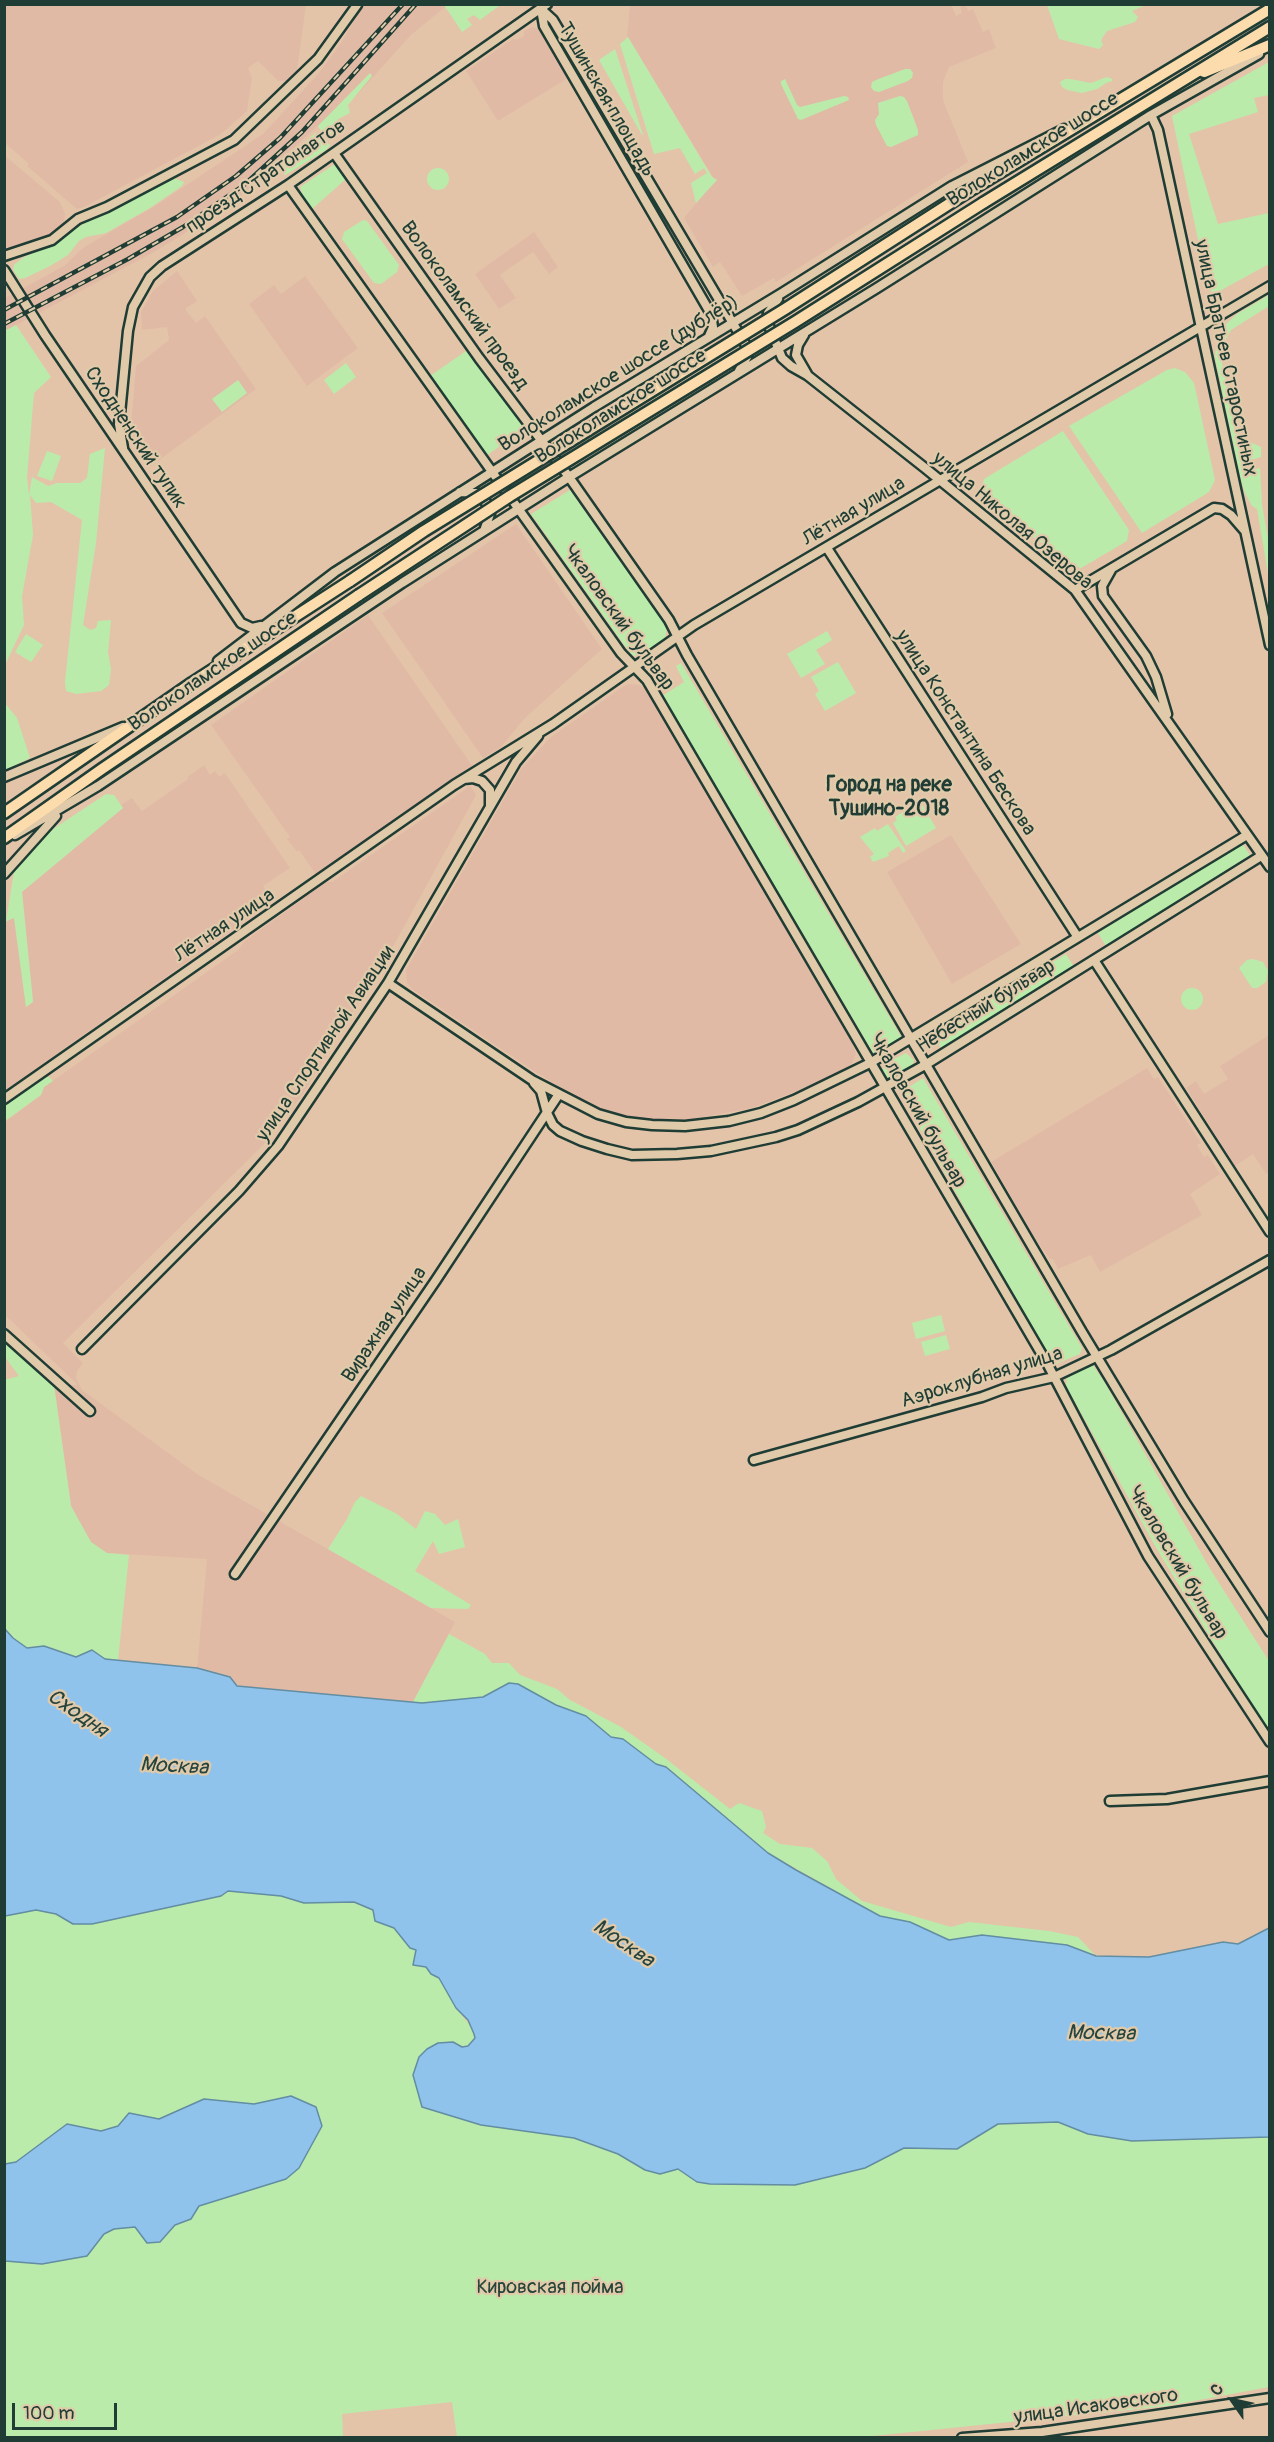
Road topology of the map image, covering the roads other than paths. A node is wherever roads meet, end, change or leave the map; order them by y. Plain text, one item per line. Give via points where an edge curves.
1 (357, 5) edge
2 (544, 7) edge
3 (1269, 9) edge
4 (1269, 27) edge
5 (1269, 46) edge
6 (1175, 83) junction
7 (1151, 115) junction
8 (1081, 122) junction
9 (334, 153) junction
10 (288, 184) junction
11 (4, 256) edge
12 (4, 270) edge
13 (1269, 286) edge
14 (782, 293) junction
15 (733, 323) junction
16 (1201, 326) junction
17 (809, 330) junction
18 (706, 339) junction
19 (777, 350) junction
20 (737, 374) junction
21 (807, 375) junction
22 (541, 441) junction
23 (123, 448) junction
24 (492, 471) junction
25 (569, 477) junction
26 (940, 480) junction
27 (459, 492) junction
28 (518, 509) junction
29 (1245, 530) junction
30 (483, 531) junction
31 (827, 548) junction
32 (1112, 569) junction
33 (1076, 590) junction
34 (241, 623) junction
35 (266, 624) junction
36 (678, 638) junction
37 (1269, 645) edge
38 (236, 647) junction
39 (634, 667) junction
40 (192, 683) junction
41 (1168, 720) junction
42 (135, 722) junction
43 (553, 724) junction
44 (4, 777) edge
45 (463, 778) junction
46 (74, 800) junction
47 (490, 808) junction
48 (4, 813) edge
49 (1247, 835) junction
50 (4, 840) edge
51 (1262, 856) junction
52 (1269, 867) edge
53 (4, 874) edge
54 (1077, 936) junction
55 (1094, 960) junction
56 (388, 983) junction
57 (910, 1039) junction
58 (870, 1063) junction
59 (925, 1065) junction
60 (532, 1080) junction
61 (885, 1088) junction
62 (559, 1094) junction
63 (4, 1099) edge
64 (547, 1113) junction
65 (1269, 1232) edge
66 (1269, 1260) edge
67 (4, 1334) edge
68 (81, 1349) dead end
69 (1098, 1356) junction
70 (1054, 1377) junction
71 (90, 1411) dead end
72 (754, 1460) dead end
73 (235, 1574) dead end
74 (1269, 1632) edge
75 (1269, 1742) edge
76 (1269, 1780) edge
77 (1110, 1801) dead end
78 (1269, 2398) edge
79 (962, 2438) edge

1 - 11 street via 318,59 234,140 78,219 52,240
2 - 9 street, проезд Стратонавтов
2 - 15 street, Тушинская площадь
2 - 18 street, Тушинская площадь via 544,26 711,314 713,327
3 - 8 main road, Волоколамское шоссе
4 - 6 main road, Волоколамское шоссе
5 - 6 main road
5 - 7 street
6 - 50 main road, Волоколамское шоссе, bridge via 510,496 102,769
7 - 16 street, улица Братьев Старостиных via 1158,129
7 - 17 street
8 - 14 street, Волоколамское шоссе (дублёр) via 960,182
8 - 40 main road, Волоколамское шоссе, bridge via 443,520
9 - 10 street, проезд Стратонавтов
9 - 22 street, Волоколамский проезд
10 - 23 street, проезд Стратонавтов via 162,266 142,288 132,307 128,331 119,424
10 - 24 street
12 - 23 street, Сходненский тупик
13 - 16 street, Лётная улица
14 - 15 street, Волоколамское шоссе (дублёр)
14 - 19 street via 767,317
15 - 18 street, Волоколамское шоссе (дублёр)
15 - 20 street, Тушинская площадь via 747,352
16 - 26 street, Лётная улица
16 - 29 street, улица Братьев Старостиных
17 - 19 street
17 - 21 street via 796,350
18 - 22 street, Волоколамское шоссе (дублёр)
19 - 20 street
19 - 21 street, улица Николая Озерова via 785,362
20 - 25 street
21 - 26 street, улица Николая Озерова
22 - 24 street, Волоколамское шоссе (дублёр)
22 - 25 street, Волоколамский проезд
23 - 34 street, Сходненский тупик
24 - 27 street, Волоколамское шоссе (дублёр)
24 - 28 street
25 - 28 street
25 - 36 street, Чкаловский бульвар
26 - 31 street, Лётная улица
26 - 33 street, улица Николая Озерова
27 - 30 street via 476,493 488,503 490,518
27 - 35 street, Волоколамское шоссе (дублёр) via 335,572
28 - 30 street
28 - 39 street, Чкаловский бульвар
29 - 32 street via 1231,515 1214,508
29 - 37 street, улица Братьев Старостиных
30 - 46 street
31 - 36 street, Лётная улица
31 - 54 street, улица Константина Бескова
32 - 33 street
32 - 41 street via 1102,586 1103,596 1146,656
33 - 41 street, улица Николая Озерова
34 - 35 street via 252,628
34 - 38 street via 242,635
35 - 38 street, Волоколамское шоссе (дублёр)
36 - 39 street, Лётная улица
36 - 57 street, Чкаловский бульвар
38 - 40 street, Волоколамское шоссе (дублёр)
39 - 43 street, Лётная улица
39 - 58 street, Чкаловский бульвар via 647,680
40 - 42 main road, Волоколамское шоссе
41 - 49 street, улица Николая Озерова
42 - 44 street
42 - 48 main road, Волоколамское шоссе
43 - 45 street, Лётная улица
43 - 47 street, улица Спортивной Авиации via 536,737 516,762
45 - 47 street via 482,781 490,789
45 - 63 street, Лётная улица
46 - 50 street
46 - 53 street via 50,821
47 - 56 street, улица Спортивной Авиации
49 - 51 street, улица Николая Озерова
49 - 54 street, Небесный бульвар
51 - 52 street, улица Николая Озерова
51 - 55 street, Небесный бульвар
54 - 57 street, Небесный бульвар
55 - 59 street, Небесный бульвар
55 - 65 street
56 - 60 street, Небесный бульвар
56 - 68 street, улица Спортивной Авиации via 307,1106 262,1166
57 - 58 street, Небесный бульвар
57 - 59 street, Чкаловский бульвар
58 - 61 street, Чкаловский бульвар
58 - 62 street, Небесный бульвар via 768,1110 702,1125 627,1122 576,1105
59 - 61 street, Небесный бульвар
59 - 69 street, Чкаловский бульвар
60 - 62 street, Небесный бульвар
60 - 64 street, Небесный бульвар via 542,1091
61 - 64 street, Небесный бульвар via 798,1130 711,1151 675,1155 632,1155 607,1149 561,1131
61 - 70 street, Чкаловский бульвар
62 - 64 street, Виражная улица
64 - 73 street, Виражная улица
66 - 69 street, Аэроклубная улица
67 - 71 street
69 - 70 street, Аэроклубная улица
69 - 74 street, Чкаловский бульвар via 1184,1501
70 - 72 street, Аэроклубная улица
70 - 75 street, Чкаловский бульвар via 1148,1556
76 - 77 street via 1167,1799
78 - 79 street, улица Исаковского via 1042,2432

